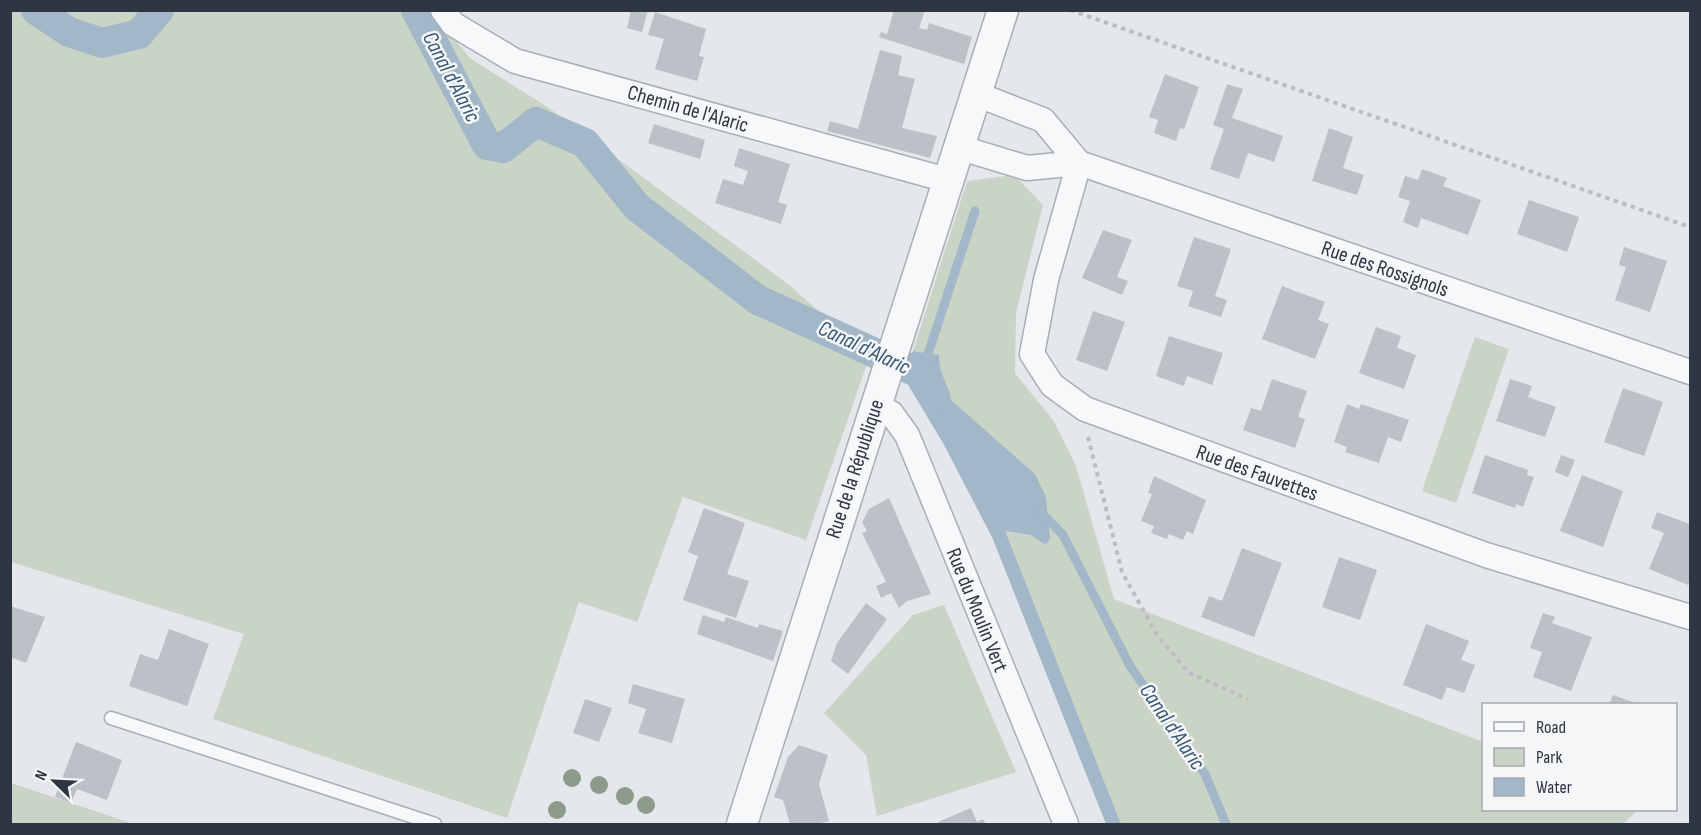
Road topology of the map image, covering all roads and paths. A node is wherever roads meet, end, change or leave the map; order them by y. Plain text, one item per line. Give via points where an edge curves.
1 (443, 10) edge
2 (1004, 10) edge
3 (1070, 10) edge
4 (976, 94) junction
5 (958, 147) junction
6 (1079, 163) junction
7 (947, 180) junction
8 (1690, 227) edge
9 (1690, 372) edge
10 (879, 396) junction
11 (1085, 409) junction
12 (1690, 617) edge
13 (1248, 699) dead end
14 (111, 718) dead end
15 (435, 825) edge
16 (742, 825) edge
17 (1066, 825) edge

1 - 7 street, Chemin de l'Alaric via 453,24 515,61
2 - 4 street, Rue de la République
3 - 8 path
4 - 5 street, Rue de la République
4 - 6 street via 1043,120
5 - 6 street, Rue des Rossignols via 1027,168
5 - 7 street, Rue de la République
6 - 9 street, Rue des Rossignols
6 - 11 street, Rue des Fauvettes via 1046,280 1032,354 1052,386
7 - 10 street, Rue de la République
10 - 16 street, Rue de la République
10 - 17 street, Rue du Moulin Vert via 908,435
11 - 12 street, Rue des Fauvettes via 1486,555
11 - 13 path via 1088,438 1122,572 1157,635 1189,673
14 - 15 lane

